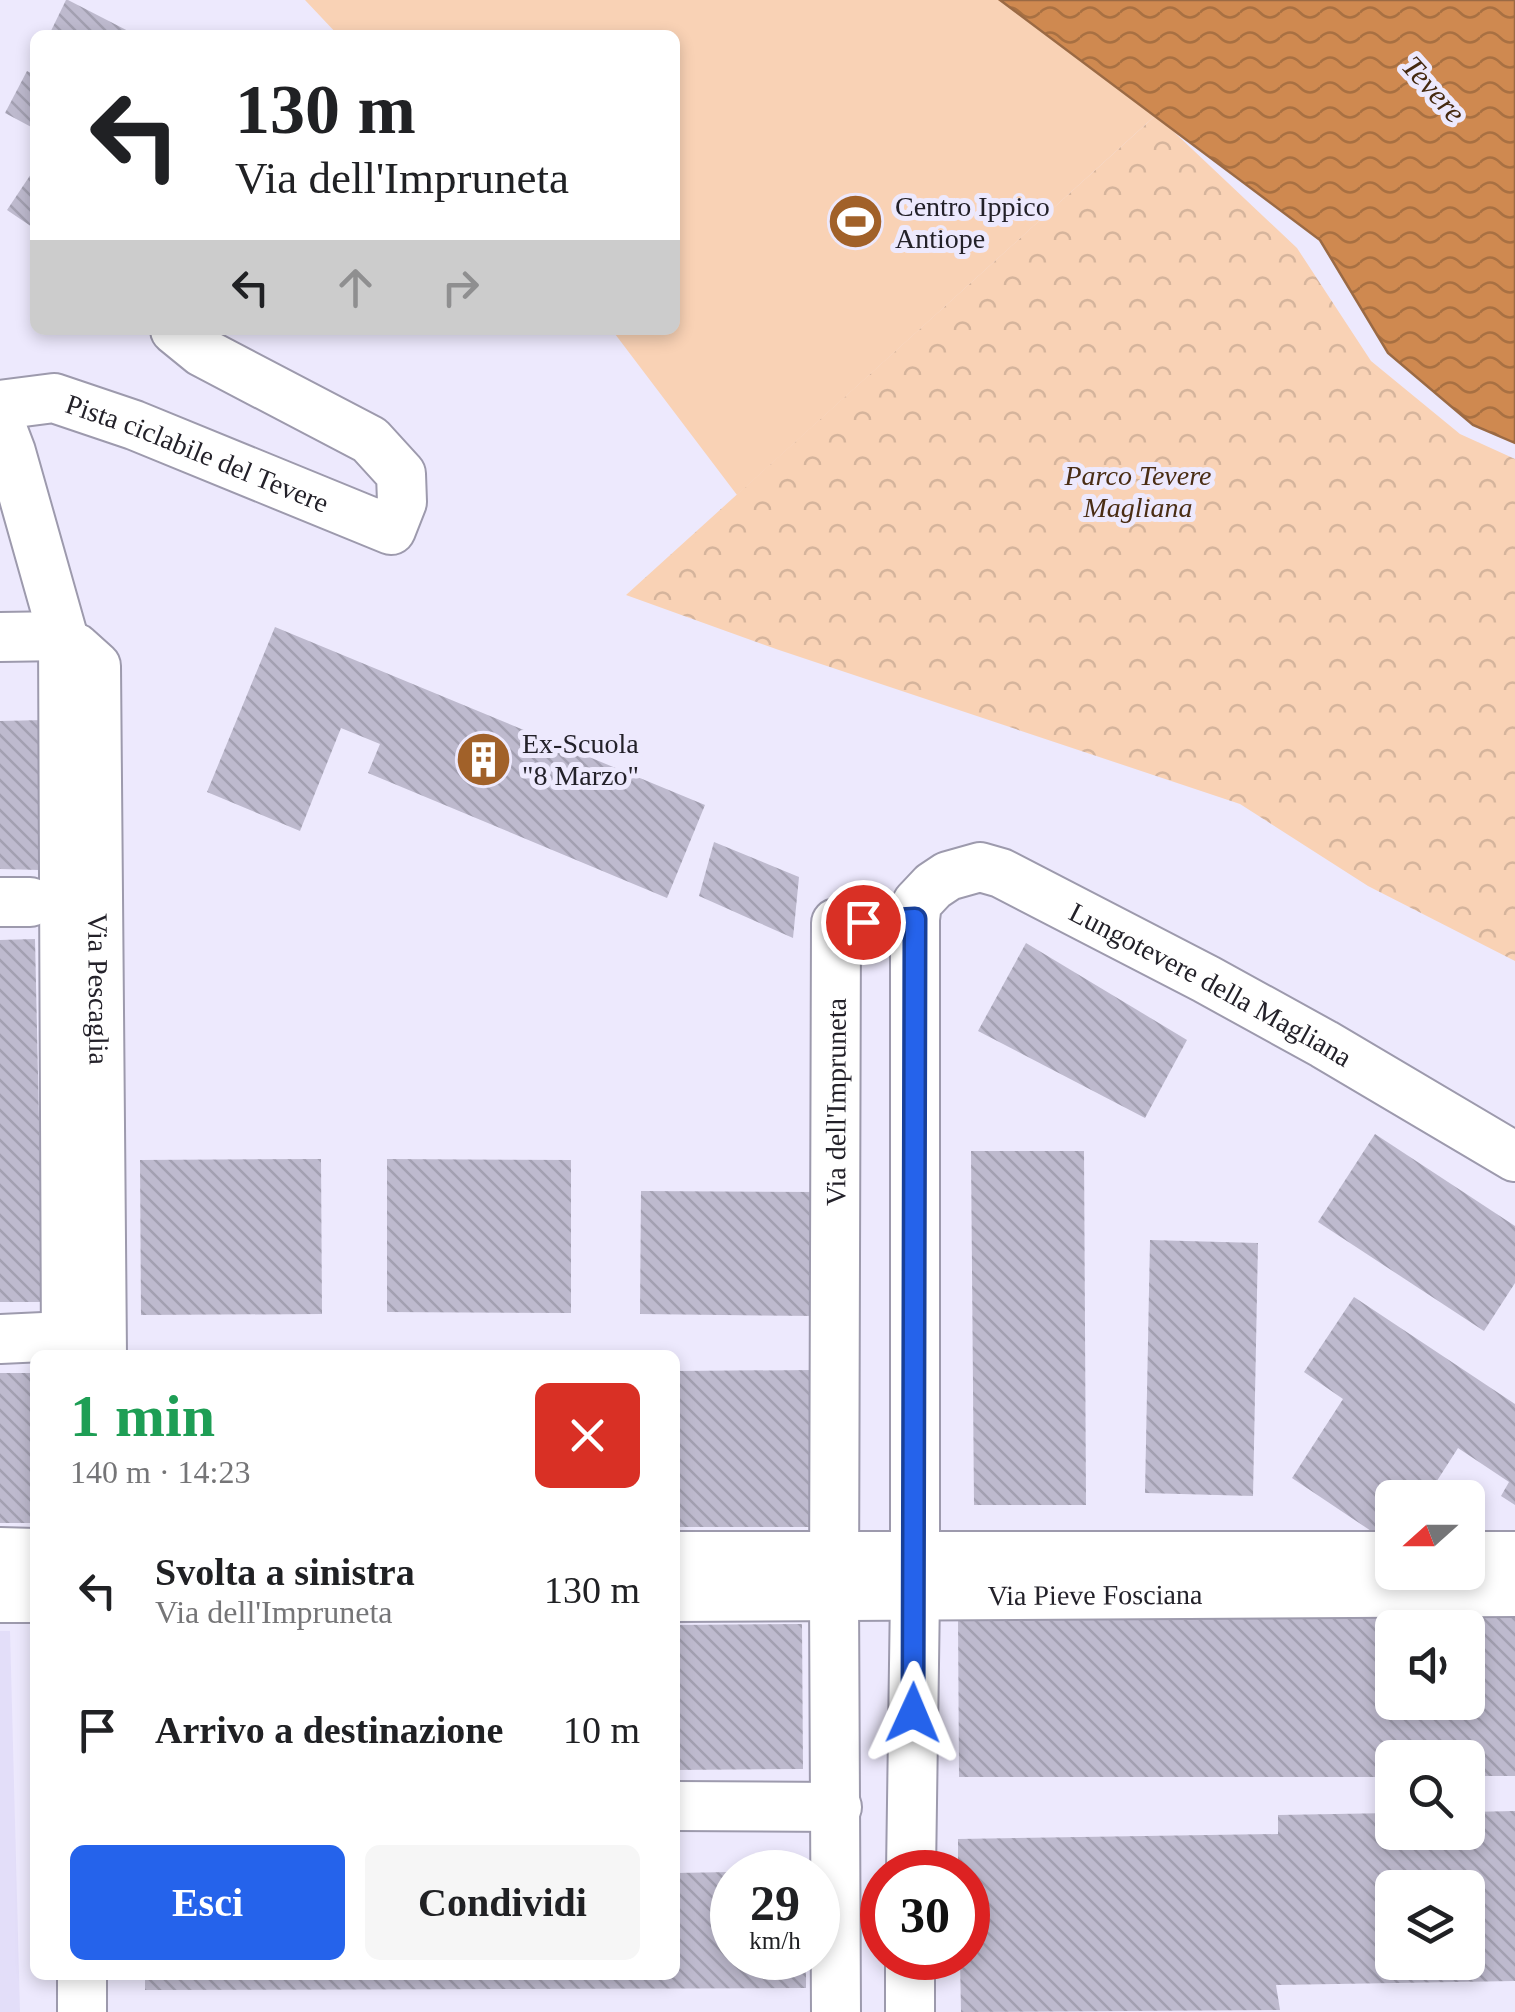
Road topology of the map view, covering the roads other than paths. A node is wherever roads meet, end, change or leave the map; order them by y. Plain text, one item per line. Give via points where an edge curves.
1 (181, 335) edge
2 (0, 406) edge
3 (0, 423) edge
4 (62, 636) junction
5 (0, 637) edge
6 (915, 919) junction
7 (1515, 1156) edge
8 (0, 1339) edge
9 (78, 1349) edge
10 (0, 1552) edge
11 (30, 1553) edge
12 (1485, 1556) edge
13 (1515, 1556) edge
14 (680, 1557) edge
15 (1375, 1557) edge
16 (835, 1576) junction
17 (915, 1576) junction
18 (1515, 1592) edge
19 (680, 1595) edge
20 (0, 1598) edge
21 (30, 1598) edge
22 (680, 1806) edge
23 (836, 1807) junction
24 (911, 1850) edge
25 (82, 1980) edge
26 (910, 1980) edge
27 (82, 2012) edge
28 (836, 2012) edge
29 (910, 2012) edge

1 - 2 street, Pista ciclabile del Tevere via 370,440 401,474 402,502 391,530 54,398
3 - 4 street, Via Pescaglia
4 - 5 street
4 - 9 street, Via Pescaglia
6 - 7 street, Lungotevere della Magliana via 918,903 948,876 980,867 1001,873 1206,979
6 - 16 street, Via dell'Impruneta via 836,923
6 - 17 street
8 - 9 street
10 - 11 street
12 - 13 street
14 - 16 street, Via Pieve Fosciana
15 - 17 street, Via Pieve Fosciana
16 - 17 street, Via Pieve Fosciana
16 - 19 street, Via Pieve Fosciana
16 - 23 street, Via dell'Impruneta
17 - 18 street, Via Pieve Fosciana
17 - 24 street
20 - 21 street
22 - 23 street
23 - 28 street, Via dell'Impruneta
25 - 27 street
26 - 29 street

